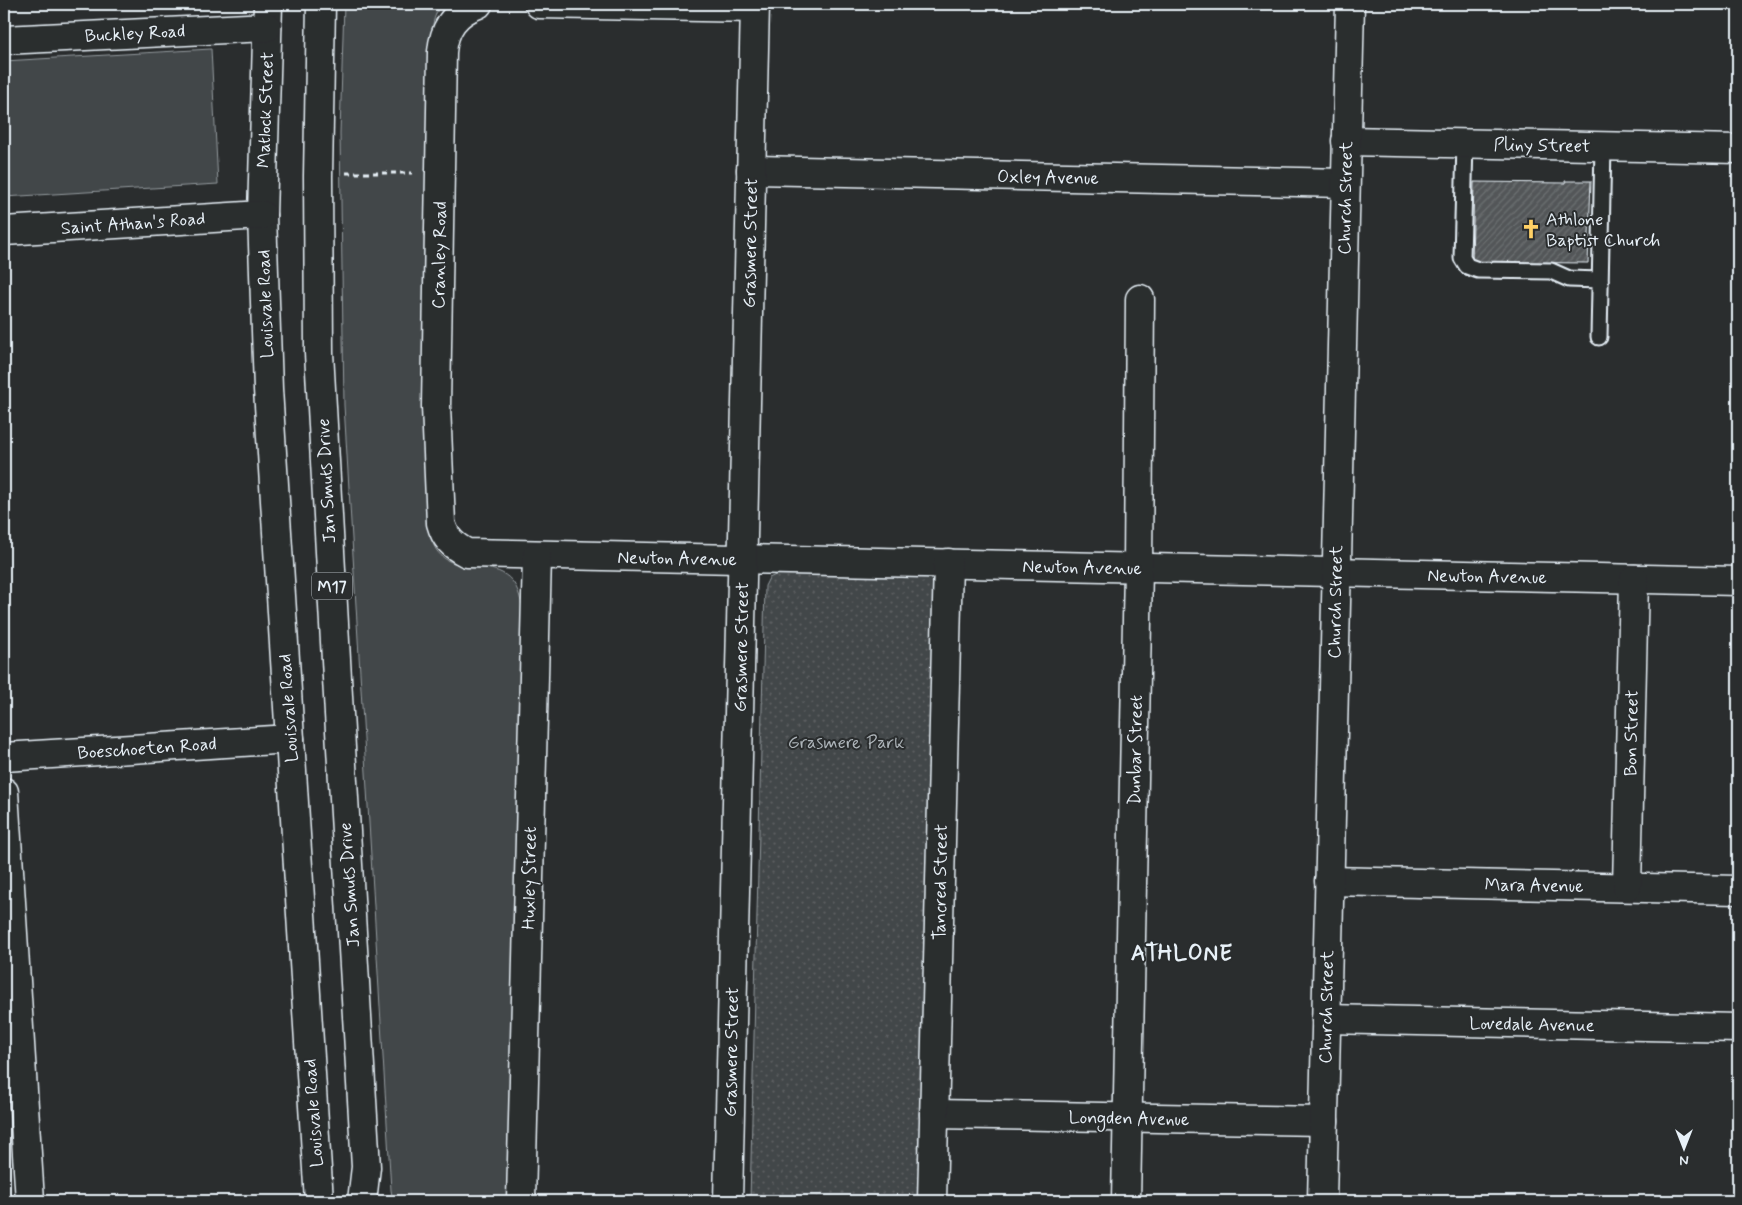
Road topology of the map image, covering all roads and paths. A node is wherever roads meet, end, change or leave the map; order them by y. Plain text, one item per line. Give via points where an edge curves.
1 (322, 4) edge
2 (478, 4) edge
3 (539, 4) edge
4 (1350, 4) edge
5 (755, 6) edge
6 (267, 15) edge
7 (4, 40) edge
8 (1346, 141) junction
9 (1465, 143) junction
10 (1603, 146) junction
11 (1738, 149) edge
12 (752, 170) junction
13 (440, 172) junction
14 (342, 173) dead end
15 (1345, 184) junction
16 (262, 215) junction
17 (4, 231) edge
18 (1600, 280) junction
19 (1140, 300) dead end
20 (1599, 337) dead end
21 (441, 523) joint
22 (537, 556) junction
23 (743, 560) junction
24 (948, 563) junction
25 (1138, 568) junction
26 (1336, 573) junction
27 (1634, 579) junction
28 (1738, 581) edge
29 (290, 739) junction
30 (4, 757) edge
31 (4, 792) edge
32 (1329, 881) junction
33 (1628, 887) junction
34 (1738, 890) edge
35 (1326, 1019) junction
36 (1738, 1028) edge
37 (934, 1114) junction
38 (1128, 1118) junction
39 (1324, 1121) junction
40 (366, 1167) junction
41 (30, 1201) edge
42 (319, 1201) edge
43 (362, 1201) edge
44 (380, 1201) edge
45 (521, 1201) edge
46 (728, 1201) edge
47 (932, 1201) edge
48 (1126, 1201) edge
49 (1322, 1201) edge

1 - 40 street, Jan Smuts Drive / M17 via 318,176 319,353
2 - 13 street, Cranley Road via 460,12 443,40
3 - 5 street
4 - 8 street, Church Street
5 - 12 street, Grasmere Street
6 - 7 street, Buckley Road
6 - 16 street, Matlock Street
8 - 9 street, Pliny Street
8 - 15 street, Church Street
9 - 10 street, Pliny Street
9 - 18 lane via 1462,258 1467,266 1478,270 1551,271 1569,279
10 - 11 street, Pliny Street
10 - 18 lane
12 - 15 street, Oxley Avenue
12 - 23 street, Grasmere Street
13 - 14 path
13 - 21 street, Cranley Road via 436,406
15 - 26 street, Church Street
16 - 17 street, Saint Athan's Road
16 - 29 street, Louisvale Road via 269,399
18 - 20 lane
19 - 25 street, Dunbar Street
21 - 22 street, Newton Avenue via 452,544 467,553
22 - 23 street, Newton Avenue
22 - 45 street, Huxley Street
23 - 24 street, Newton Avenue
23 - 46 street, Grasmere Street
24 - 25 street, Newton Avenue
24 - 37 street, Tancred Street
25 - 26 street, Newton Avenue
25 - 38 street, Dunbar Street
26 - 27 street, Newton Avenue
26 - 32 street, Church Street
27 - 28 street, Newton Avenue
27 - 33 street, Bon Street
29 - 30 street, Boeschoeten Road
29 - 42 street, Louisvale Road
31 - 41 street
32 - 33 street, Mara Avenue
32 - 35 street, Church Street
33 - 34 street, Mara Avenue
35 - 36 street, Lovedale Avenue
35 - 39 street, Church Street
37 - 38 street, Longden Avenue
37 - 47 street, Tancred Street
38 - 39 street, Longden Avenue
38 - 48 street, Dunbar Street
39 - 49 street, Church Street
40 - 43 street, Jan Smuts Drive / M17
40 - 44 street, Jan Smuts Drive / M17

